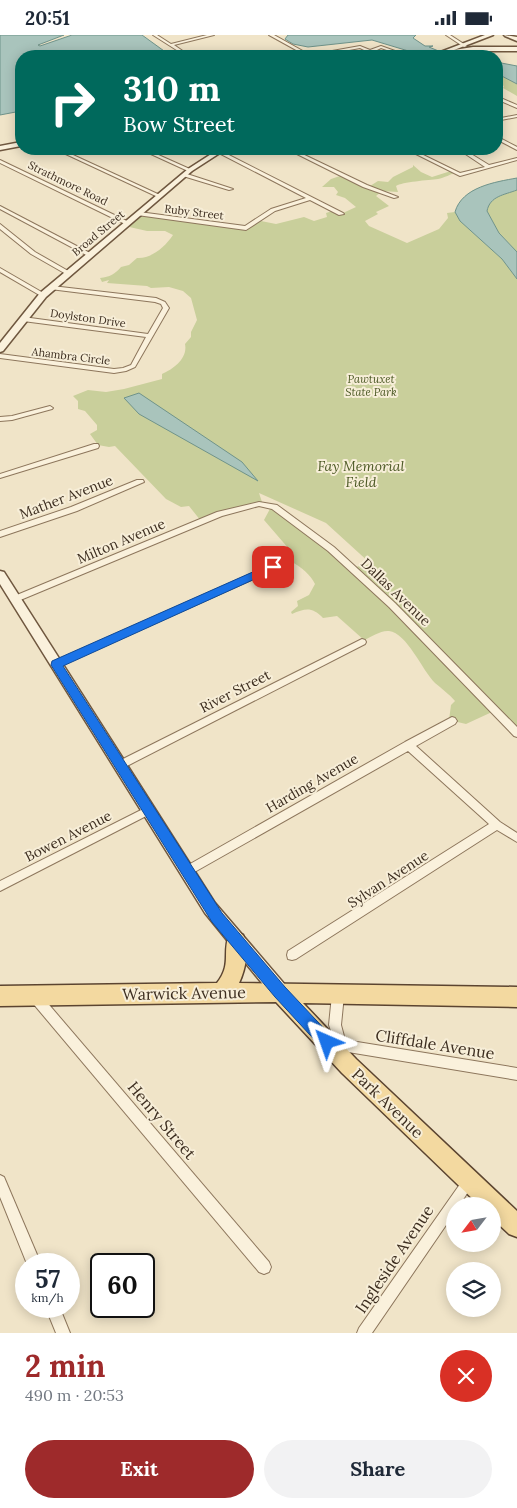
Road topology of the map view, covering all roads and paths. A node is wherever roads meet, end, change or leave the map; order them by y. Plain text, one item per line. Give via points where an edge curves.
1 (155, 35) edge
2 (212, 35) edge
3 (271, 35) edge
4 (448, 35) edge
5 (507, 35) edge
6 (486, 36) edge
7 (517, 39) edge
8 (170, 45) junction
9 (464, 46) junction
10 (360, 47) joint
11 (473, 49) junction
12 (517, 49) edge
13 (178, 50) edge
14 (299, 50) edge
15 (344, 50) edge
16 (366, 50) edge
17 (374, 50) edge
18 (390, 50) edge
19 (454, 50) edge
20 (467, 50) edge
21 (503, 100) edge
22 (517, 107) edge
23 (517, 115) edge
24 (503, 118) edge
25 (503, 141) edge
26 (15, 145) edge
27 (0, 148) edge
28 (517, 149) edge
29 (70, 155) edge
30 (154, 155) edge
31 (213, 155) edge
32 (233, 155) edge
33 (301, 155) edge
34 (420, 155) edge
35 (469, 155) edge
36 (517, 159) edge
37 (0, 161) edge
38 (488, 167) junction
39 (187, 172) junction
40 (231, 189) dead end
41 (160, 196) junction
42 (396, 197) dead end
43 (310, 199) junction
44 (0, 207) edge
45 (139, 214) junction
46 (341, 214) dead end
47 (127, 223) junction
48 (0, 226) edge
49 (90, 255) junction
50 (0, 270) edge
51 (68, 273) junction
52 (52, 288) junction
53 (44, 295) junction
54 (23, 319) junction
55 (150, 336) junction
56 (2, 340) edge
57 (0, 349) edge
58 (0, 356) edge
59 (50, 408) dead end
60 (0, 419) edge
61 (96, 446) dead end
62 (0, 476) edge
63 (140, 482) dead end
64 (238, 509) joint
65 (0, 535) edge
66 (273, 567) dead end
67 (0, 575) edge
68 (15, 599) junction
69 (362, 642) dead end
70 (56, 665) junction
71 (452, 721) dead end
72 (517, 733) edge
73 (408, 745) junction
74 (120, 765) junction
75 (148, 810) junction
76 (497, 825) junction
77 (517, 838) edge
78 (187, 871) junction
79 (0, 886) edge
80 (236, 941) junction
81 (292, 955) dead end
82 (280, 992) junction
83 (222, 993) junction
84 (34, 995) junction
85 (338, 995) junction
86 (0, 996) edge
87 (517, 997) edge
88 (340, 1045) junction
89 (349, 1066) junction
90 (517, 1074) edge
91 (0, 1181) edge
92 (469, 1181) junction
93 (517, 1226) edge
94 (29, 1253) edge
95 (264, 1267) dead end
96 (57, 1318) edge
97 (63, 1333) edge
98 (364, 1333) edge

1 - 8 street
2 - 8 street
3 - 14 street
4 - 9 street
5 - 7 main road
6 - 9 main road
8 - 13 street
9 - 11 main road
9 - 19 main road
10 - 15 street
10 - 16 street
11 - 12 main road
11 - 20 main road
17 - 18 street via 381,47
21 - 22 street
23 - 24 street
25 - 28 street
26 - 27 main road
29 - 41 street
30 - 39 street
31 - 39 main road, Broad Street
32 - 43 street
33 - 42 street via 365,186
34 - 38 street via 460,175
35 - 38 street
36 - 38 street
37 - 47 street, Strathmore Road
39 - 40 street
39 - 41 main road, Broad Street
41 - 45 main road, Broad Street
43 - 45 street, Ruby Street via 274,210 246,228
43 - 46 street
44 - 49 street
45 - 47 main road, Broad Street
47 - 49 main road, Broad Street
48 - 51 street via 33,253
49 - 51 main road, Broad Street
50 - 53 street
51 - 52 main road, Broad Street
52 - 53 main road, Broad Street
52 - 55 street, Ahambra Circle via 163,303 166,307
53 - 54 main road, Broad Street
54 - 55 street, Doylston Drive
54 - 56 main road, Broad Street
55 - 58 street, Ahambra Circle via 133,365 121,371
56 - 57 main road, Broad Street
59 - 60 street
61 - 62 street
63 - 65 street, Mather Avenue
64 - 68 street, Milton Avenue via 190,525
64 - 72 street, Dallas Avenue via 259,504 274,507 331,549 392,605
66 - 70 street
67 - 68 main road, Park Avenue
68 - 70 main road, Park Avenue
69 - 74 street, River Street
70 - 74 main road, Park Avenue
71 - 73 street, Harding Avenue
73 - 76 street
73 - 78 street, Harding Avenue
74 - 75 main road, Park Avenue
75 - 78 main road, Park Avenue
75 - 79 street, Bowen Avenue
76 - 77 street
76 - 81 street, Sylvan Avenue
78 - 80 main road, Park Avenue
80 - 82 main road, Park Avenue
80 - 83 main road via 237,965 232,980
82 - 83 main road, Warwick Avenue
82 - 85 main road, Warwick Avenue
82 - 89 main road, Park Avenue
83 - 84 main road, Warwick Avenue
84 - 86 main road, Warwick Avenue
84 - 95 street, Henry Street
85 - 87 main road, Warwick Avenue
85 - 88 street via 335,1025
88 - 89 street
88 - 90 street, Cliffdale Avenue
89 - 92 main road, Park Avenue
91 - 94 street
92 - 93 main road, Park Avenue
92 - 98 street, Ingleside Avenue
96 - 97 street

